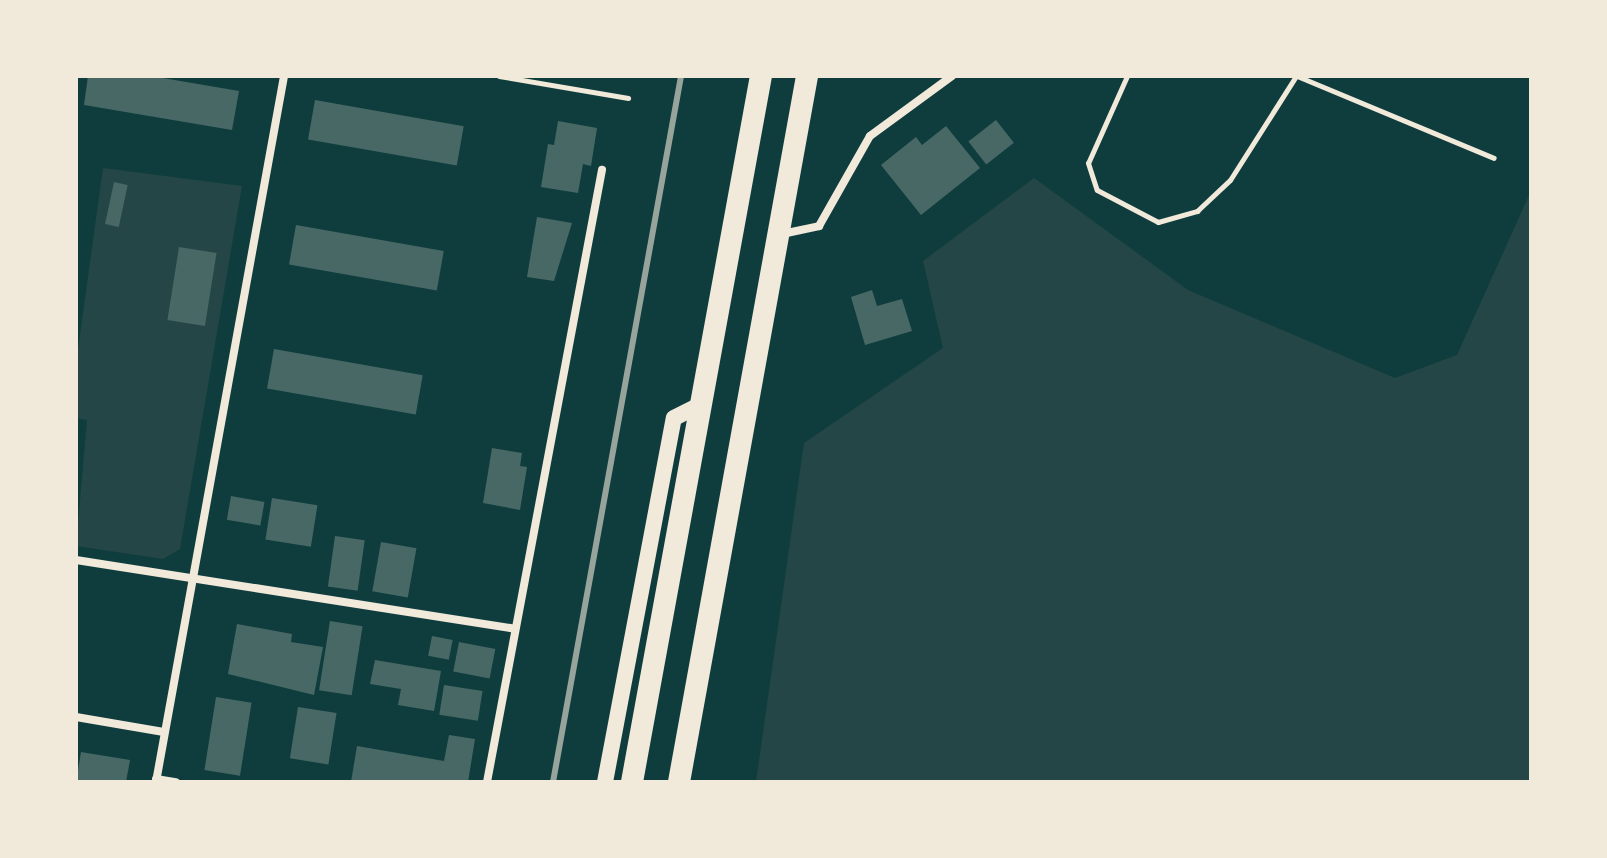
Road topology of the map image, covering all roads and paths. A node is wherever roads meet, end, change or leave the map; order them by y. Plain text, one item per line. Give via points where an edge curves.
1 (284, 76) edge
2 (499, 76) edge
3 (761, 76) edge
4 (807, 76) edge
5 (952, 76) edge
6 (1127, 76) edge
7 (1296, 76) edge
8 (628, 98) dead end
9 (1494, 158) dead end
10 (602, 170) dead end
11 (774, 236) junction
12 (703, 403) junction
13 (76, 560) edge
14 (189, 580) junction
15 (515, 629) junction
16 (76, 717) edge
17 (164, 732) junction
18 (156, 780) edge
19 (176, 782) edge
20 (487, 782) edge
21 (605, 782) edge
22 (632, 782) edge
23 (679, 782) edge

1 - 14 street
2 - 8 path
3 - 12 highway via 729,231
4 - 11 highway
5 - 11 street via 870,136 819,226
6 - 7 path via 1088,163 1097,190 1158,222 1197,211 1230,180
7 - 9 path
10 - 15 street
11 - 23 highway
12 - 21 main road via 674,418
12 - 22 highway
13 - 14 street
14 - 15 street
14 - 17 street
15 - 20 street
16 - 17 street
17 - 18 street
18 - 19 street

